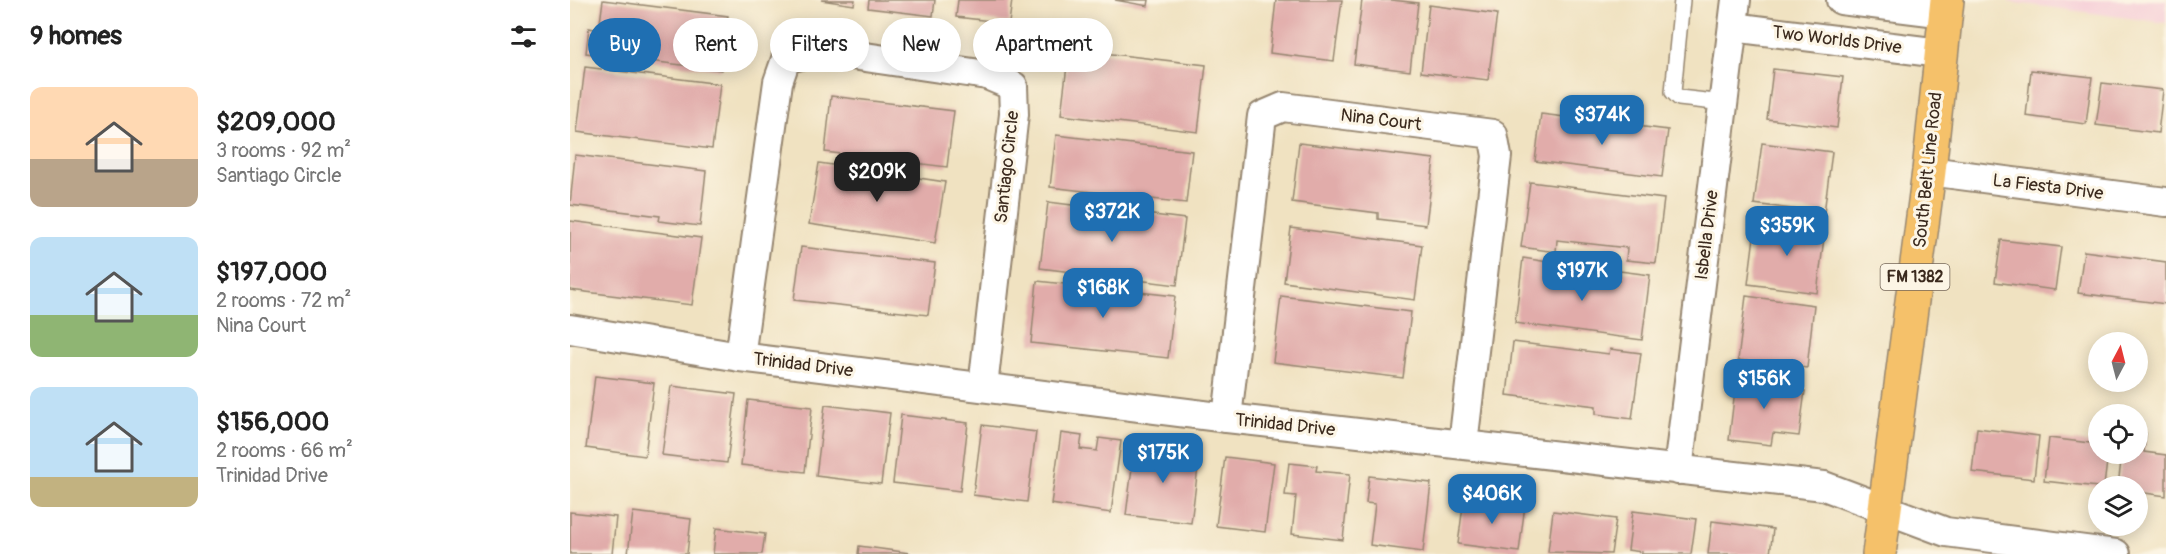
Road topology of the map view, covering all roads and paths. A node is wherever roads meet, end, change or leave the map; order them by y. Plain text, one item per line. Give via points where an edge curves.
1 (1682, 0) edge
2 (1841, 0) edge
3 (1946, 6) edge
4 (1735, 13) edge
5 (1940, 53) junction
6 (1724, 103) junction
7 (1929, 171) junction
8 (2166, 202) edge
9 (570, 329) edge
10 (740, 357) junction
11 (983, 387) junction
12 (1227, 418) junction
13 (1463, 444) junction
14 (1678, 470) junction
15 (1885, 510) junction
16 (1879, 554) edge
17 (2116, 554) edge

1 - 6 lane via 1673,92 1679,98
2 - 3 street
3 - 5 main road, South Belt Line Road / FM 1382
4 - 5 street, Two Worlds Drive
4 - 6 street, Isbella Drive
5 - 7 main road, South Belt Line Road / FM 1382
6 - 14 street, Isbella Drive
7 - 8 street, La Fiesta Drive
7 - 15 main road, South Belt Line Road / FM 1382
9 - 10 street, Trinidad Drive
10 - 11 street, Trinidad Drive
10 - 11 street, Santiago Circle via 778,82 786,59 818,50 987,75 1013,86 1014,114
11 - 12 street, Trinidad Drive
12 - 13 street, Trinidad Drive
12 - 13 street, Nina Court via 1262,116 1283,107 1493,134 1497,156
13 - 14 street, Trinidad Drive
14 - 15 street, Trinidad Drive via 1824,486
15 - 16 main road, South Belt Line Road / FM 1382
15 - 17 street, Trinidad Drive via 1946,532

